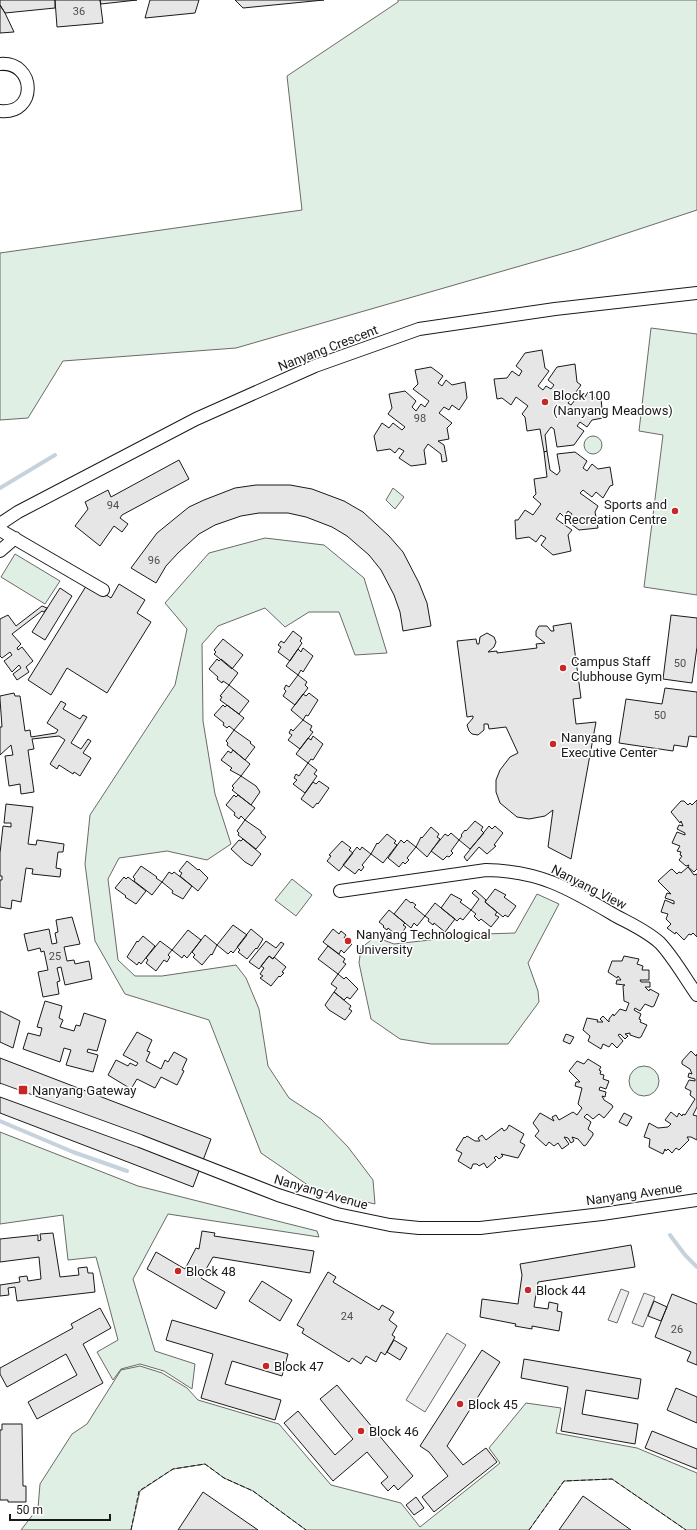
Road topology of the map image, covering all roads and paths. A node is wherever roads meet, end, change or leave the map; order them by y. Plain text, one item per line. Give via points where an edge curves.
1 (0, 64) edge
2 (0, 111) edge
3 (697, 293) edge
4 (0, 524) edge
5 (0, 530) edge
6 (15, 538) junction
7 (0, 551) edge
8 (103, 590) dead end
9 (340, 891) dead end
10 (697, 995) edge
11 (0, 1090) edge
12 (697, 1200) edge

1 - 2 street via 16,67 25,75 29,86 27,98 19,107 9,112
3 - 4 street, Nanyang Crescent via 555,308 419,328 315,366 196,419 18,512
5 - 6 street
6 - 7 street
6 - 8 street
9 - 10 street, Nanyang View via 486,870 529,874 582,896 650,934 661,944
11 - 12 street, Nanyang Avenue via 278,1194 337,1214 390,1225 480,1228

